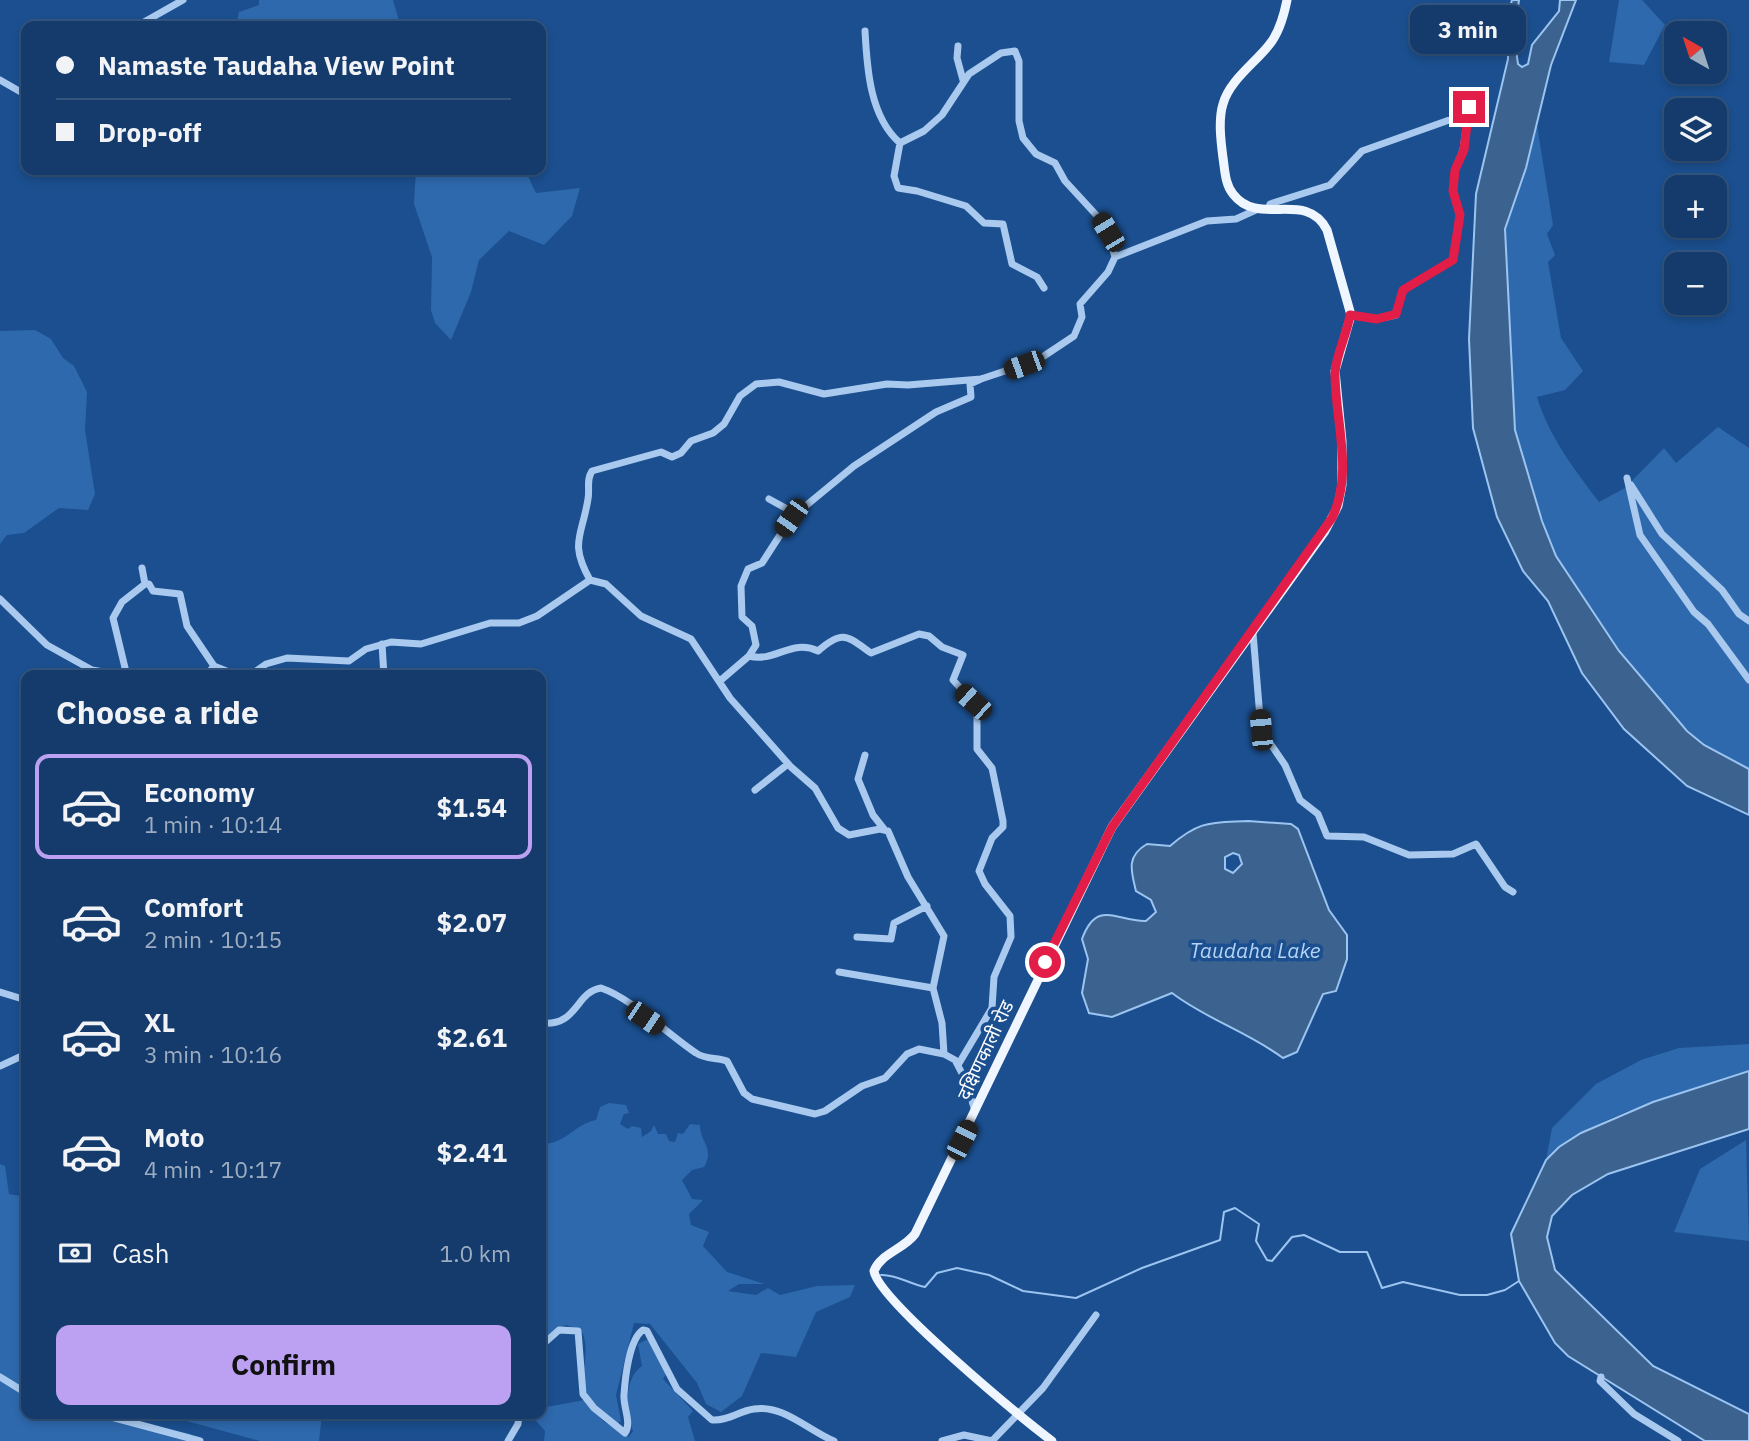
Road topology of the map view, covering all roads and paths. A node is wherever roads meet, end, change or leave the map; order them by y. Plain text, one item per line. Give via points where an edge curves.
1 (183, 0) edge
2 (1287, 0) edge
3 (146, 21) edge
4 (865, 31) dead end
5 (958, 46) dead end
6 (0, 80) edge
7 (963, 80) junction
8 (21, 91) edge
9 (900, 143) junction
10 (1263, 209) junction
11 (1115, 257) junction
12 (1044, 288) dead end
13 (1350, 315) junction
14 (982, 379) junction
15 (769, 499) dead end
16 (791, 518) junction
17 (142, 568) dead end
18 (590, 580) junction
19 (145, 584) junction
20 (0, 599) edge
21 (1749, 621) edge
22 (1252, 633) junction
23 (382, 644) junction
24 (749, 656) junction
25 (214, 666) junction
26 (92, 670) edge
27 (126, 670) edge
28 (211, 670) edge
29 (224, 670) edge
30 (258, 670) edge
31 (384, 670) edge
32 (721, 680) junction
33 (1749, 680) edge
34 (865, 755) dead end
35 (788, 764) junction
36 (755, 790) dead end
37 (884, 828) junction
38 (1513, 892) dead end
39 (928, 906) junction
40 (857, 937) dead end
41 (839, 972) dead end
42 (933, 988) junction
43 (0, 992) edge
44 (21, 998) edge
45 (546, 1023) edge
46 (944, 1054) junction
47 (21, 1056) edge
48 (958, 1065) junction
49 (0, 1066) edge
50 (975, 1112) junction
51 (1096, 1315) dead end
52 (546, 1342) edge
53 (0, 1377) edge
54 (1601, 1377) dead end
55 (21, 1390) edge
56 (1018, 1414) junction
57 (119, 1419) edge
58 (518, 1419) edge
59 (200, 1441) edge
60 (508, 1441) edge
61 (834, 1441) edge
62 (942, 1441) edge
63 (992, 1441) edge
64 (1052, 1441) edge
65 (1678, 1441) edge

1 - 3 street
2 - 10 main road via 1271,43 1222,105 1226,180 1237,199
4 - 9 street via 870,85 887,132
5 - 7 street
6 - 8 street
7 - 9 street via 942,115
7 - 11 street via 992,57 1015,51 1023,138 1036,154 1055,163 1065,181 1100,218
9 - 12 street via 894,176 898,188 966,206 984,223 1003,224 1012,264 1037,277
10 - 11 street via 1236,219 1207,221
10 - 13 main road, दक्षिणकाली रोड via 1299,209 1322,219
10 - 13 street via 1330,185 1362,151 1452,119 1458,110 1469,107 1464,150 1455,170 1453,191 1460,215 1453,260 1403,290 1396,314 1377,319
11 - 14 street via 1080,304 1082,317 1074,336 1038,360
13 - 22 main road, दक्षिणकाली रोड via 1335,372 1342,441 1338,506
14 - 16 street via 970,384 971,397 936,412 854,466
14 - 18 street via 887,384 824,394 779,382 756,384 740,396 724,424 691,441 681,453 672,457 661,452 590,474 577,546 579,562
15 - 16 street via 789,510
16 - 24 street via 762,563 748,569 741,586 742,617 752,626 756,645
17 - 19 street
18 - 23 street via 519,623 490,623 421,644
18 - 32 street via 606,584 641,616 691,639
19 - 25 street via 153,591 180,594 187,626
19 - 27 street via 122,602 113,618
20 - 26 street via 47,645
21 - 33 street via 1662,534 1627,478 1640,535
22 - 38 street via 1261,730 1300,800 1318,814 1327,836 1364,837 1409,855 1453,854 1476,844 1500,881
22 - 50 main road, दक्षिणकाली रोड via 1106,837
23 - 30 street via 349,661 287,658
23 - 31 street
24 - 32 street
24 - 48 street via 771,657 790,647 818,651 834,637 846,636 872,653 919,634 963,654 953,680 977,713 977,748 992,768 1003,821 979,871 1010,916 1012,927 994,977 992,1008
25 - 28 street
25 - 29 street
32 - 35 street via 730,698
34 - 37 street via 859,779 873,815
35 - 36 street
35 - 37 street via 816,788 843,832 849,835
37 - 39 street
39 - 40 street via 894,923 893,939
39 - 42 street via 944,936
41 - 42 street
42 - 46 street
43 - 44 street
45 - 46 street via 571,1017 601,988 696,1053 727,1061 752,1099 815,1114 885,1078 910,1052 919,1049
46 - 48 street
47 - 49 street
48 - 50 street
50 - 56 main road, दक्षिणकाली रोड via 915,1234 883,1258 874,1271 884,1289 942,1348
51 - 56 street via 1043,1388
52 - 61 street via 559,1330 578,1331 583,1394 625,1433 624,1397 635,1340 643,1330 677,1389 712,1420 770,1409
53 - 55 street
54 - 65 street via 1634,1414
56 - 63 street
56 - 64 main road, दक्षिणकाली रोड
57 - 59 street
58 - 60 street
62 - 63 street via 964,1435

